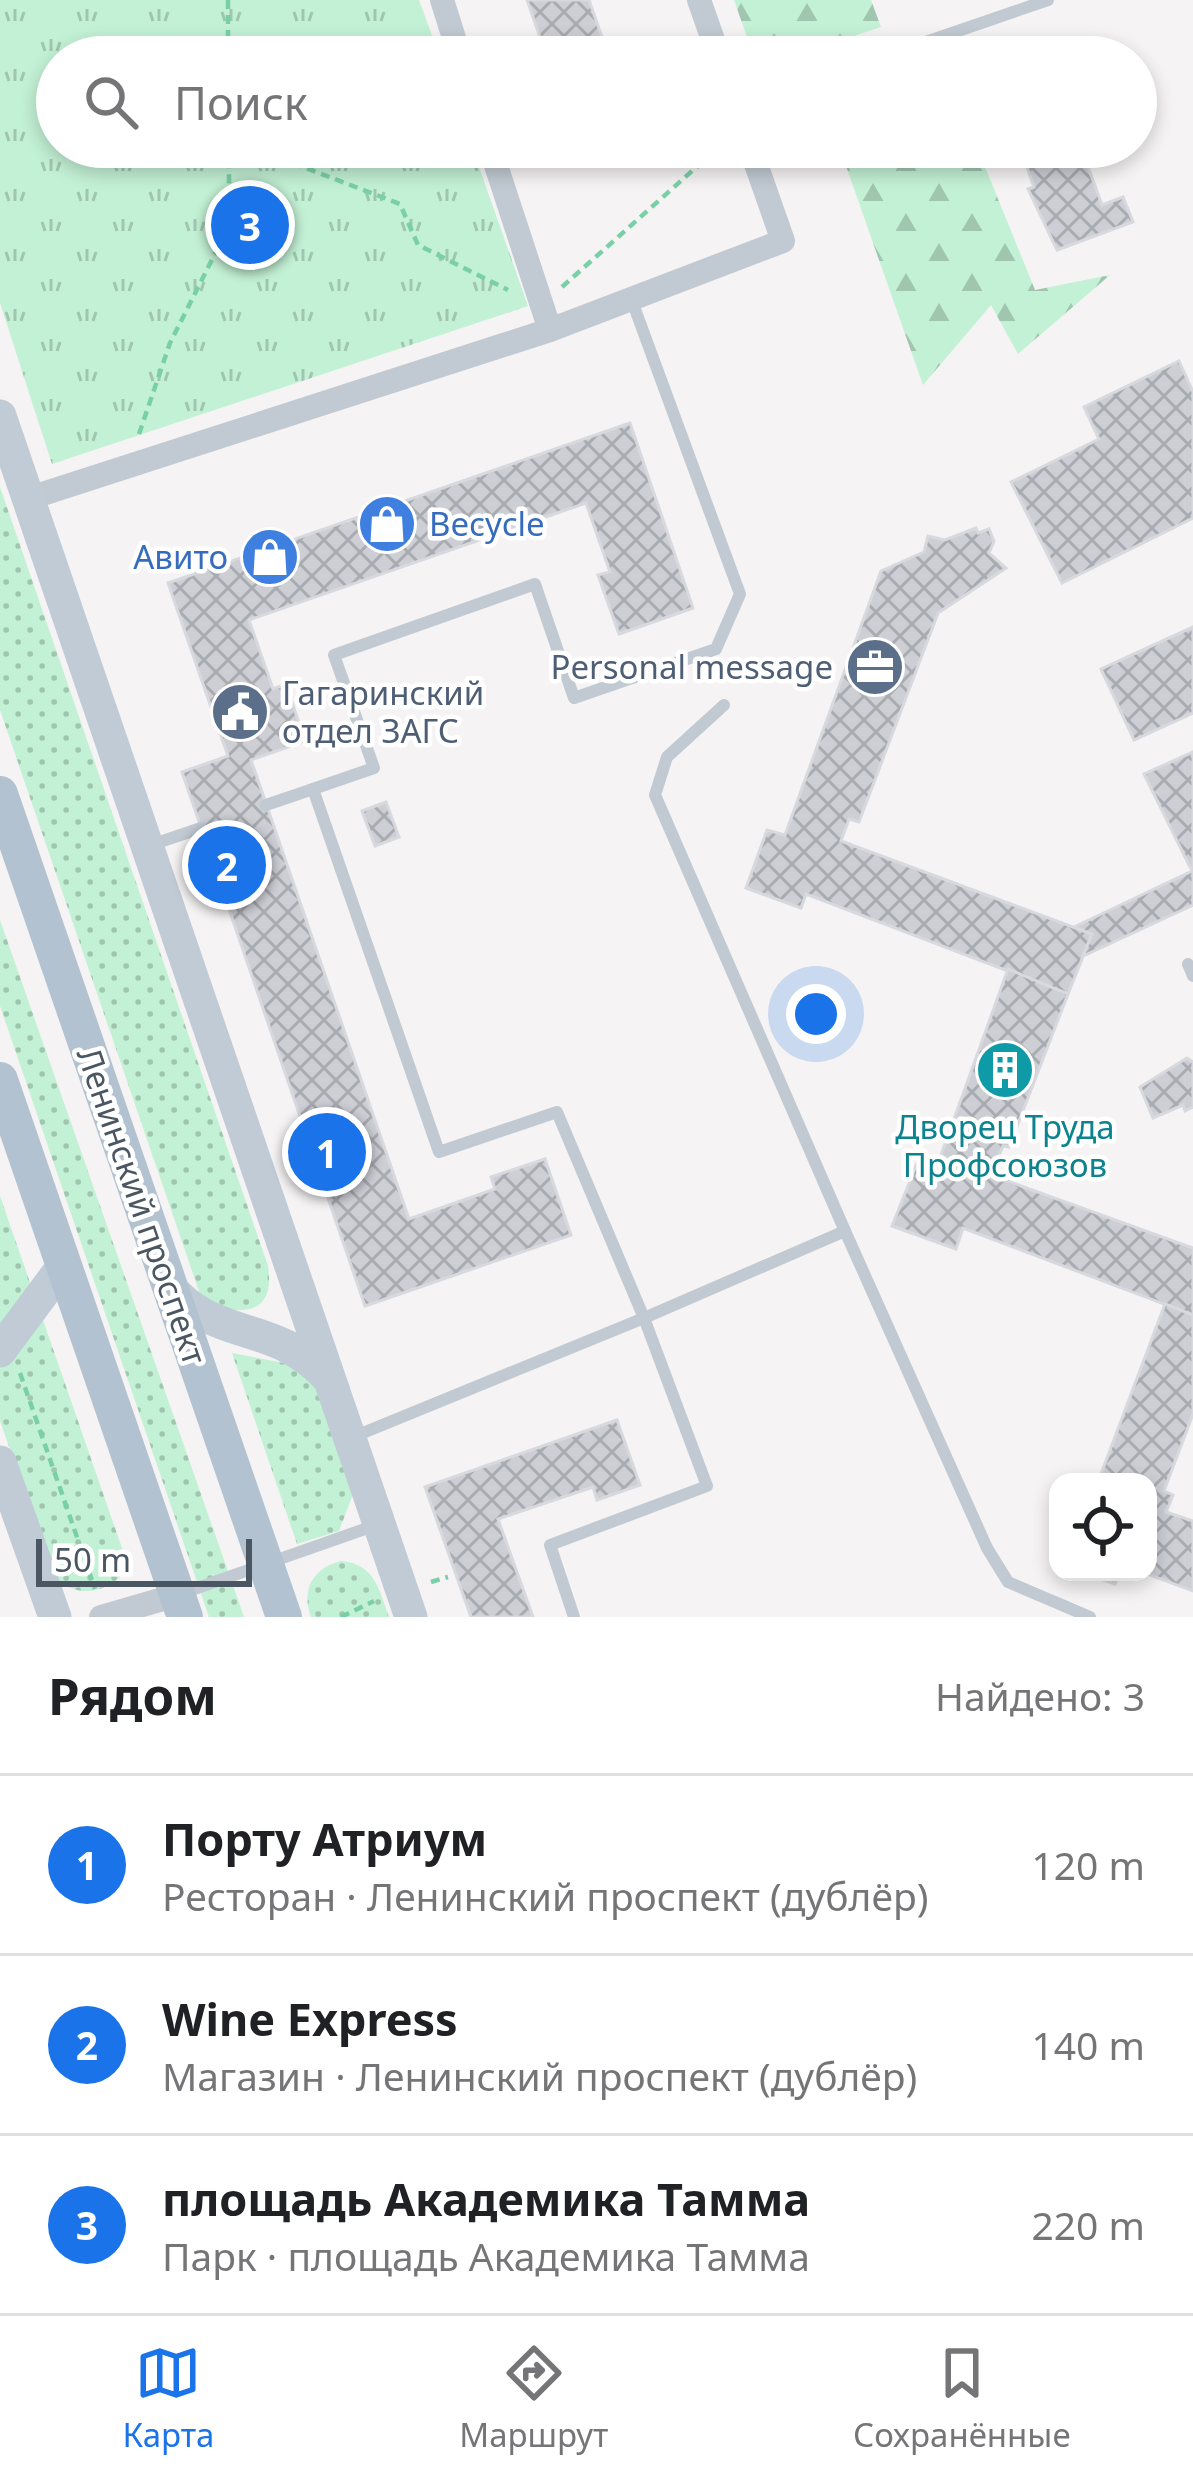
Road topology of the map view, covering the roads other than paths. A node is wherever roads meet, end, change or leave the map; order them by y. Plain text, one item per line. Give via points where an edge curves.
1 (442, 0) edge
2 (700, 0) edge
3 (1048, 0) edge
4 (453, 36) edge
5 (712, 36) edge
6 (943, 36) edge
7 (497, 168) edge
8 (757, 168) edge
9 (632, 301) junction
10 (545, 318) junction
11 (0, 416) edge
12 (27, 499) junction
13 (724, 705) dead end
14 (313, 789) junction
15 (0, 794) edge
16 (266, 805) dead end
17 (201, 828) dead end
18 (144, 848) junction
19 (0, 1080) edge
20 (845, 1231) junction
21 (64, 1265) junction
22 (170, 1286) junction
23 (644, 1318) junction
24 (4, 1345) edge
25 (331, 1382) junction
26 (351, 1438) junction
27 (0, 1462) edge
28 (380, 1523) junction
29 (266, 1564) junction
30 (181, 1606) edge
31 (103, 1616) edge
32 (55, 1617) edge
33 (284, 1617) edge
34 (411, 1617) edge
35 (574, 1617) edge
36 (1090, 1617) edge

1 - 4 street
2 - 5 street
3 - 6 lane
7 - 10 street
8 - 9 street via 783,241
9 - 10 street
9 - 14 lane via 740,594 716,649 574,698 535,584 334,655 374,767
10 - 12 street
11 - 12 street
12 - 18 street
13 - 20 lane via 667,757 656,795
14 - 16 lane
14 - 23 lane via 439,1152 557,1112
15 - 22 main road, Ленинский проспект
17 - 18 lane
18 - 25 street
19 - 21 main road
20 - 23 lane
20 - 36 lane via 1007,1582
21 - 24 street
21 - 30 main road
22 - 25 street via 199,1315 293,1346
22 - 29 main road, Ленинский проспект
23 - 26 lane
23 - 35 lane via 707,1486 550,1545
25 - 26 street
26 - 28 street
27 - 32 street
28 - 29 lane
28 - 34 street
29 - 30 lane
29 - 33 main road, Ленинский проспект
30 - 31 street

